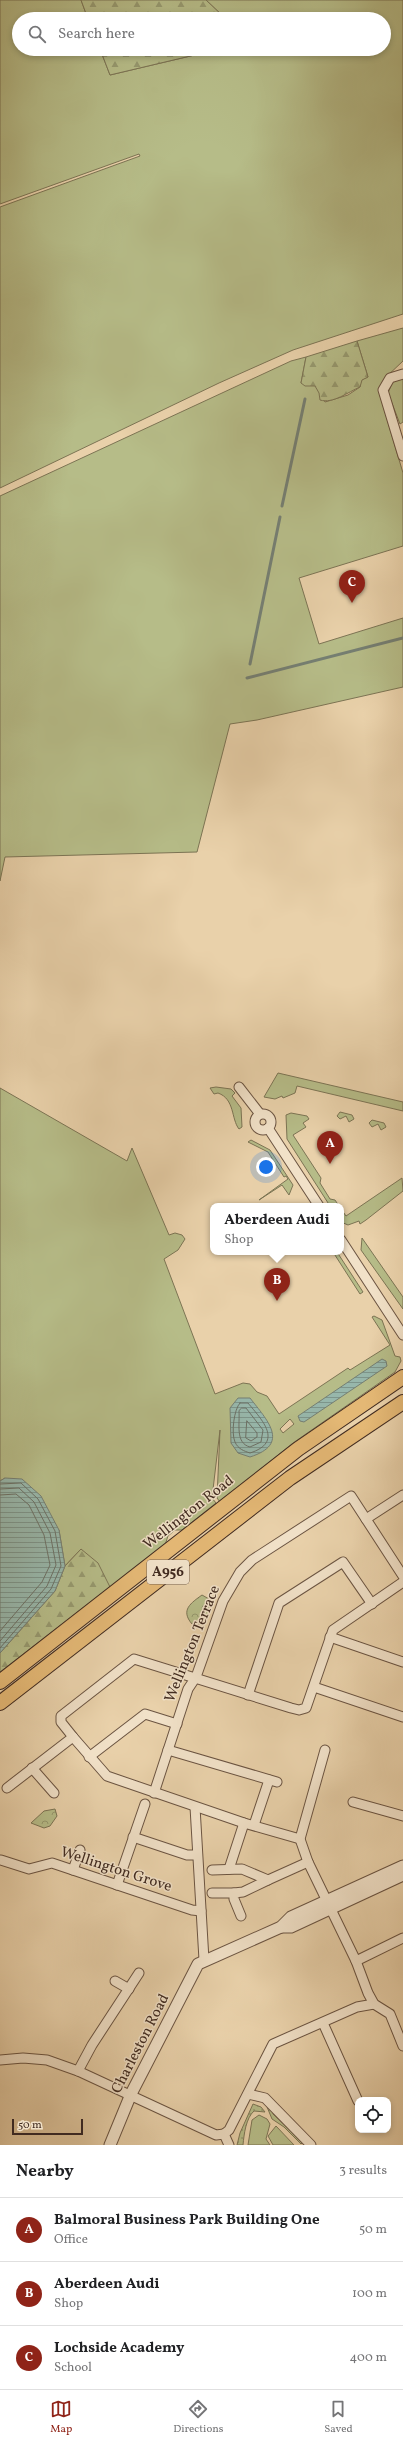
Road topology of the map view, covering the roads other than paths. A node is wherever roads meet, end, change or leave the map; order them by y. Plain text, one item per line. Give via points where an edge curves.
1 (403, 374) edge
2 (403, 432) edge
3 (402, 452) edge
4 (238, 1087) dead end
5 (316, 1203) edge
6 (344, 1245) edge
7 (402, 1332) edge
8 (403, 1377) edge
9 (403, 1402) edge
10 (403, 1495) edge
11 (366, 1520) junction
12 (403, 1576) edge
13 (403, 1582) edge
14 (372, 1604) junction
15 (330, 1637) junction
16 (403, 1662) edge
17 (196, 1677) junction
18 (0, 1682) edge
19 (314, 1687) junction
20 (248, 1695) junction
21 (0, 1703) edge
22 (403, 1717) edge
23 (177, 1724) junction
24 (73, 1737) junction
25 (168, 1750) junction
26 (325, 1750) dead end
27 (89, 1757) junction
28 (32, 1768) junction
29 (7, 1788) dead end
30 (54, 1793) dead end
31 (154, 1793) junction
32 (353, 1802) dead end
33 (145, 1804) dead end
34 (195, 1807) junction
35 (403, 1816) edge
36 (244, 1823) junction
37 (254, 1825) junction
38 (133, 1837) junction
39 (300, 1839) junction
40 (80, 1850) dead end
41 (197, 1855) junction
42 (1, 1860) dead end
43 (308, 1862) junction
44 (403, 1866) edge
45 (229, 1869) junction
46 (73, 1870) junction
47 (212, 1870) dead end
48 (403, 1876) edge
49 (268, 1880) junction
50 (117, 1885) junction
51 (234, 1893) junction
52 (212, 1894) dead end
53 (329, 1906) junction
54 (201, 1911) junction
55 (241, 1916) dead end
56 (403, 1938) edge
57 (204, 1960) junction
58 (356, 1961) junction
59 (139, 1973) dead end
60 (114, 1981) dead end
61 (129, 1989) junction
62 (374, 2004) junction
63 (323, 2022) junction
64 (403, 2046) edge
65 (0, 2060) edge
66 (78, 2071) junction
67 (131, 2094) junction
68 (248, 2094) junction
69 (356, 2097) edge
70 (224, 2134) junction
71 (110, 2145) edge
72 (229, 2145) edge
73 (311, 2145) edge

1 - 3 street via 389,379 384,390
2 - 3 street
4 - 5 street via 260,1114 255,1119 255,1126 261,1130 268,1128
6 - 7 street
8 - 18 main road, Wellington Road / A956 via 292,1454
9 - 21 main road, A956 via 290,1478
10 - 11 street
11 - 12 street, Wellington Terrace
11 - 17 street, Wellington Terrace via 351,1496 252,1560 240,1572 222,1601
13 - 14 street
14 - 15 street via 333,1630
14 - 20 street via 342,1562 279,1603
15 - 16 street
15 - 19 street
17 - 20 street
17 - 23 street, Wellington Terrace via 190,1683
17 - 24 street via 134,1659 61,1716 61,1722
19 - 20 street via 306,1708 299,1710
19 - 22 street
23 - 25 street, Wellington Terrace
23 - 27 street via 145,1714
24 - 27 street
24 - 28 street
25 - 31 street, Wellington Terrace
25 - 37 street via 273,1781
26 - 39 street
27 - 31 street via 107,1776
28 - 29 street
28 - 30 street
31 - 34 street
32 - 35 street
33 - 38 street
34 - 36 street
34 - 41 street
36 - 37 street
36 - 45 street
37 - 39 street
38 - 41 street via 187,1855
38 - 50 street
39 - 43 street
40 - 46 street
41 - 54 street
42 - 46 street, Wellington Grove via 29,1870 52,1863
43 - 49 street
43 - 53 street
44 - 53 street
45 - 47 street
45 - 49 street via 242,1869
46 - 50 street, Wellington Grove
48 - 53 street
49 - 51 street via 243,1892
50 - 54 street, Wellington Grove
51 - 52 street
51 - 55 street
53 - 57 street via 291,1917 281,1927
53 - 58 street
54 - 57 street
56 - 58 street
57 - 67 street, Charleston Road via 198,1964
58 - 62 street
59 - 61 street
60 - 61 street
61 - 66 street
62 - 63 street via 358,2007
62 - 64 street via 390,2014
63 - 68 street via 274,2044
63 - 69 street
65 - 66 street via 37,2058
66 - 67 street
67 - 70 street via 216,2135
67 - 71 street, Charleston Road
68 - 70 street via 229,2130
68 - 73 street via 265,2098
70 - 72 street

